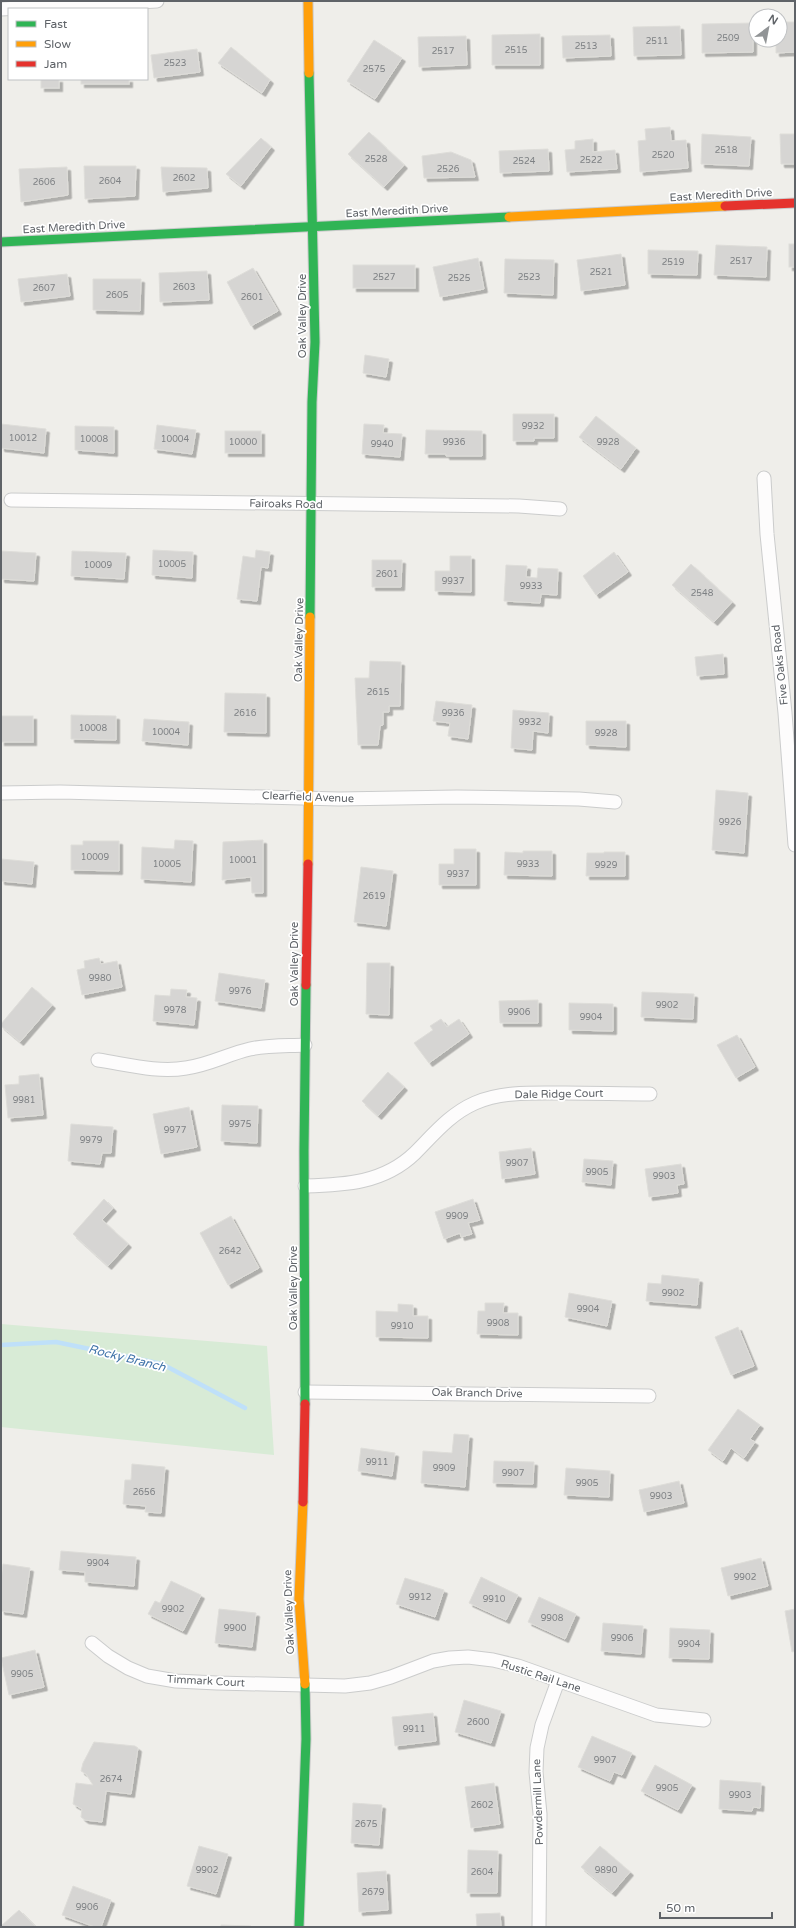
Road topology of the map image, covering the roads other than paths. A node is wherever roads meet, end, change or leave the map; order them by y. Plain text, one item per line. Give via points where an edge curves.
1 (157, 1) edge
2 (308, 1) edge
3 (20, 8) edge
4 (795, 203) edge
5 (313, 227) junction
6 (1, 242) edge
7 (764, 478) dead end
8 (12, 500) dead end
9 (312, 504) junction
10 (560, 509) dead end
11 (1, 793) edge
12 (309, 798) junction
13 (615, 802) dead end
14 (795, 844) edge
15 (305, 1045) junction
16 (98, 1060) dead end
17 (650, 1094) dead end
18 (305, 1186) junction
19 (305, 1392) junction
20 (649, 1396) dead end
21 (92, 1643) dead end
22 (558, 1681) junction
23 (305, 1684) junction
24 (704, 1720) dead end
25 (299, 1927) edge
26 (539, 1927) edge

1 - 3 street
2 - 5 street, Oak Valley Drive
4 - 5 street, East Meredith Drive
5 - 6 street, East Meredith Drive
5 - 9 street, Oak Valley Drive via 315,342
7 - 14 street, Five Oaks Road via 766,534 785,713
8 - 9 street, Fairoaks Road
9 - 10 street, Fairoaks Road via 518,506
9 - 12 street, Oak Valley Drive
11 - 12 street, Clearfield Avenue via 67,792
12 - 13 street, Clearfield Avenue via 464,797
12 - 15 street, Oak Valley Drive
15 - 16 street via 249,1049 208,1064 184,1069 161,1069
15 - 18 street, Oak Valley Drive
17 - 18 street, Dale Ridge Court via 519,1093 495,1096 458,1112 414,1154 377,1178 352,1184
18 - 19 street, Oak Valley Drive
19 - 20 street, Oak Branch Drive
19 - 23 street, Oak Valley Drive via 299,1599
21 - 23 street, Timmark Court via 128,1668 147,1676 176,1681
22 - 23 street, Rustic Rail Lane via 518,1666 468,1657 433,1662 370,1683 345,1686
22 - 24 street, Rustic Rail Lane via 656,1716
22 - 26 street, Powdermill Lane via 542,1725 537,1748 536,1772 540,1814
23 - 25 street, Oak Valley Drive via 305,1788

